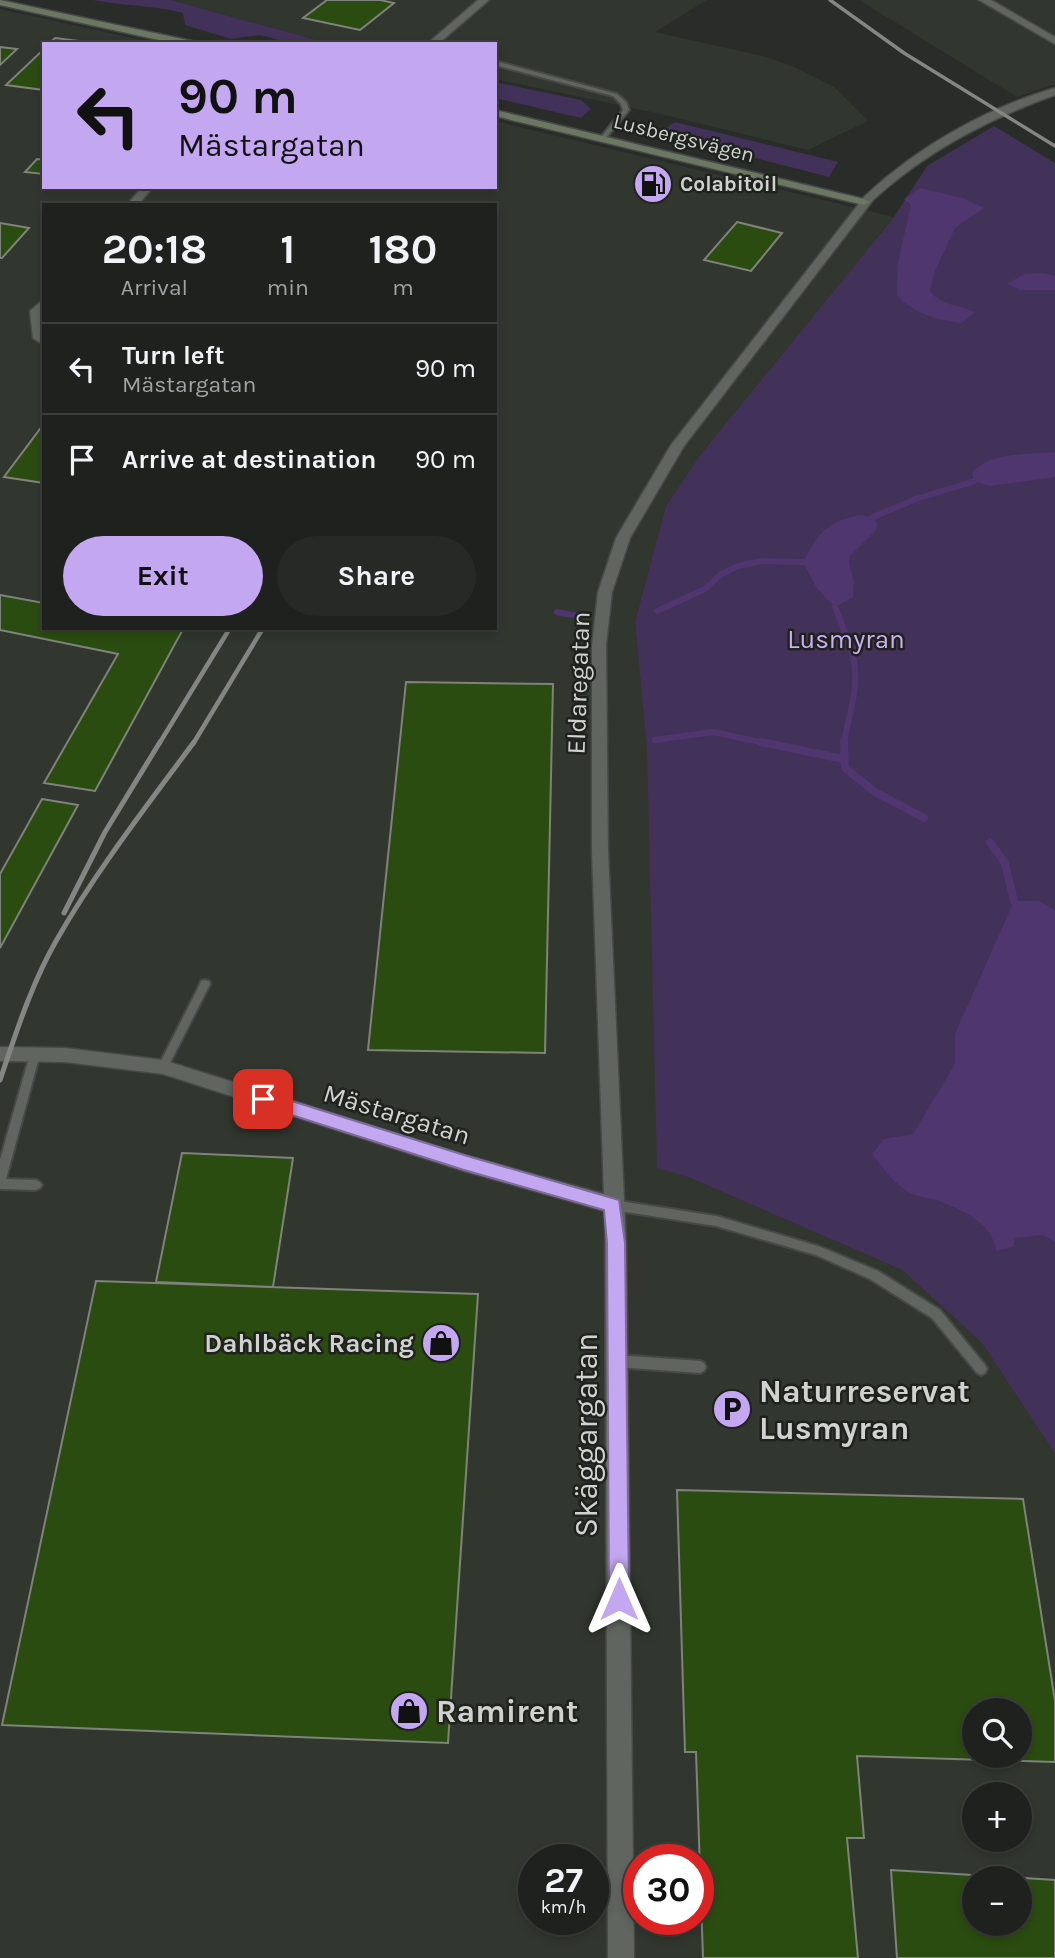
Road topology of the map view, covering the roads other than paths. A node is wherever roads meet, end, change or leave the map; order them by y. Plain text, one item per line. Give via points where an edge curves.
1 (484, 0) edge
2 (984, 0) edge
3 (0, 2) edge
4 (1055, 41) edge
5 (183, 42) edge
6 (434, 42) edge
7 (497, 64) edge
8 (1055, 91) edge
9 (497, 114) edge
10 (603, 138) junction
11 (146, 189) edge
12 (864, 202) junction
13 (134, 203) edge
14 (42, 305) edge
15 (39, 338) dead end
16 (205, 984) dead end
17 (0, 1054) edge
18 (35, 1054) junction
19 (163, 1068) junction
20 (0, 1182) edge
21 (36, 1185) dead end
22 (613, 1205) junction
23 (617, 1361) junction
24 (700, 1367) dead end
25 (981, 1369) dead end
26 (621, 1958) edge

1 - 6 street
2 - 4 street
3 - 5 street
7 - 10 lane via 615,95 626,110
8 - 12 street, Eldaregatan via 962,130
9 - 10 street, Lusbergsvägen
10 - 12 street, Lusbergsvägen
11 - 13 street
12 - 22 street, Eldaregatan via 678,445 623,538 605,592 599,645 600,850
14 - 15 street via 36,311
16 - 19 lane
17 - 18 street, Mästargatan
18 - 19 street, Mästargatan
18 - 20 lane
19 - 22 street, Mästargatan
20 - 21 lane
22 - 23 street, Skäggargatan
22 - 25 lane via 716,1221 818,1251 874,1275 936,1314
23 - 24 lane
23 - 26 street, Skäggargatan

